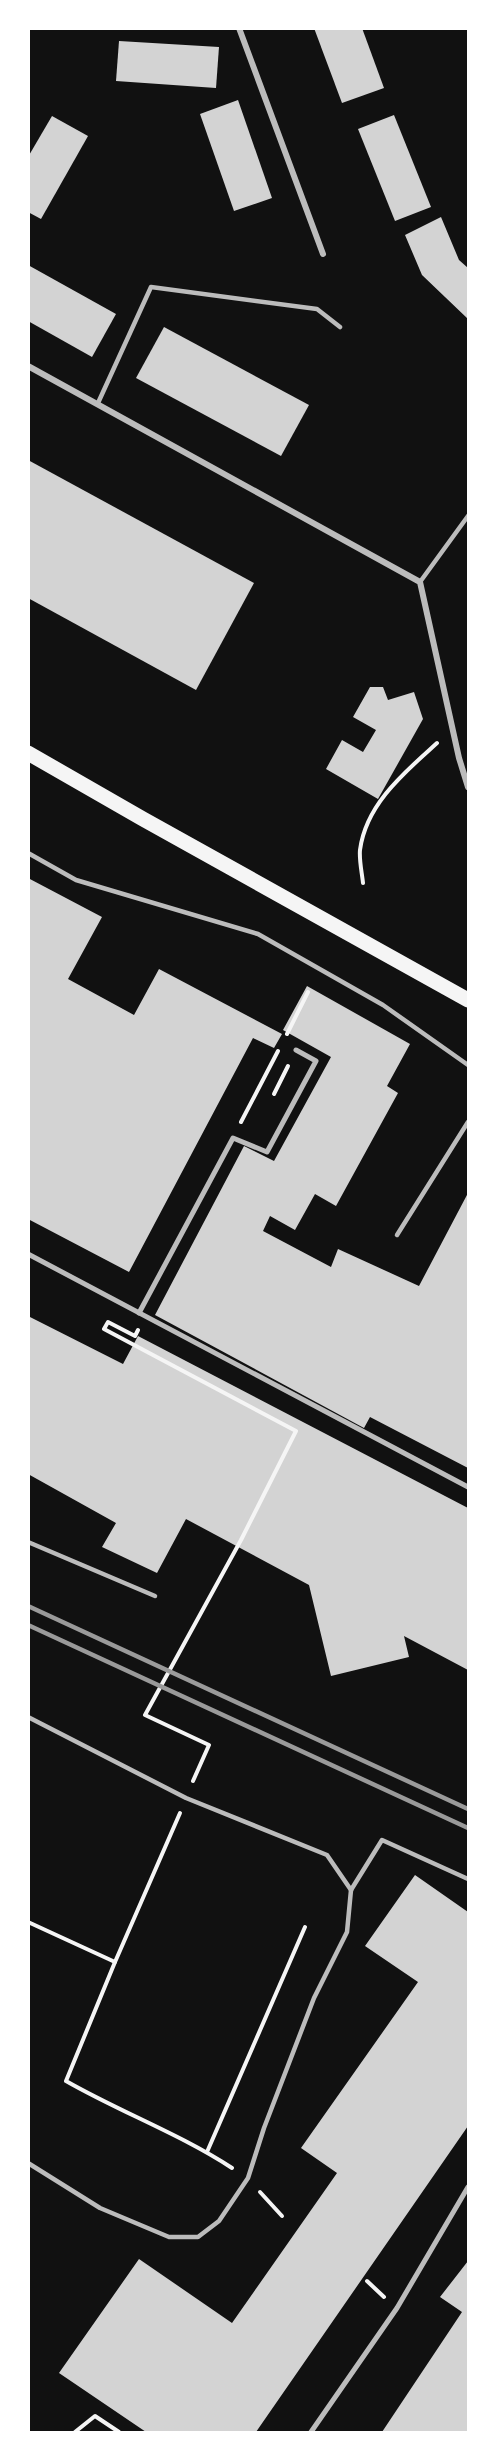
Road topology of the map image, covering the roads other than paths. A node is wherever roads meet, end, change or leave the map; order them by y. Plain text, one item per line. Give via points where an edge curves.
1 (239, 28) edge
2 (323, 254) dead end
3 (340, 327) dead end
4 (28, 366) edge
5 (99, 403) junction
6 (468, 516) edge
7 (420, 582) junction
8 (28, 753) edge
9 (468, 787) edge
10 (28, 853) edge
11 (468, 1000) edge
12 (296, 1050) road end
13 (468, 1065) edge
14 (468, 1122) edge
15 (398, 1235) dead end
16 (28, 1254) edge
17 (139, 1313) junction
18 (468, 1487) edge
19 (28, 1542) edge
20 (154, 1596) dead end
21 (28, 1717) edge
22 (468, 1879) edge
23 (351, 1890) junction
24 (28, 2163) edge
25 (468, 2187) edge
26 (311, 2433) edge

1 - 2 street
3 - 5 lane via 317,309 151,287
4 - 5 street
5 - 7 street
6 - 7 lane
7 - 9 street
8 - 11 main road
10 - 13 lane via 76,880 258,934 383,1005
12 - 17 street via 316,1061 267,1152 233,1138
14 - 15 lane
16 - 17 street
17 - 18 street
19 - 20 lane
21 - 23 lane via 186,1798 327,1855
22 - 23 lane via 382,1840
23 - 24 lane via 347,1932 314,1998 248,2178 219,2221 198,2237 169,2237 100,2208
25 - 26 street via 397,2308

